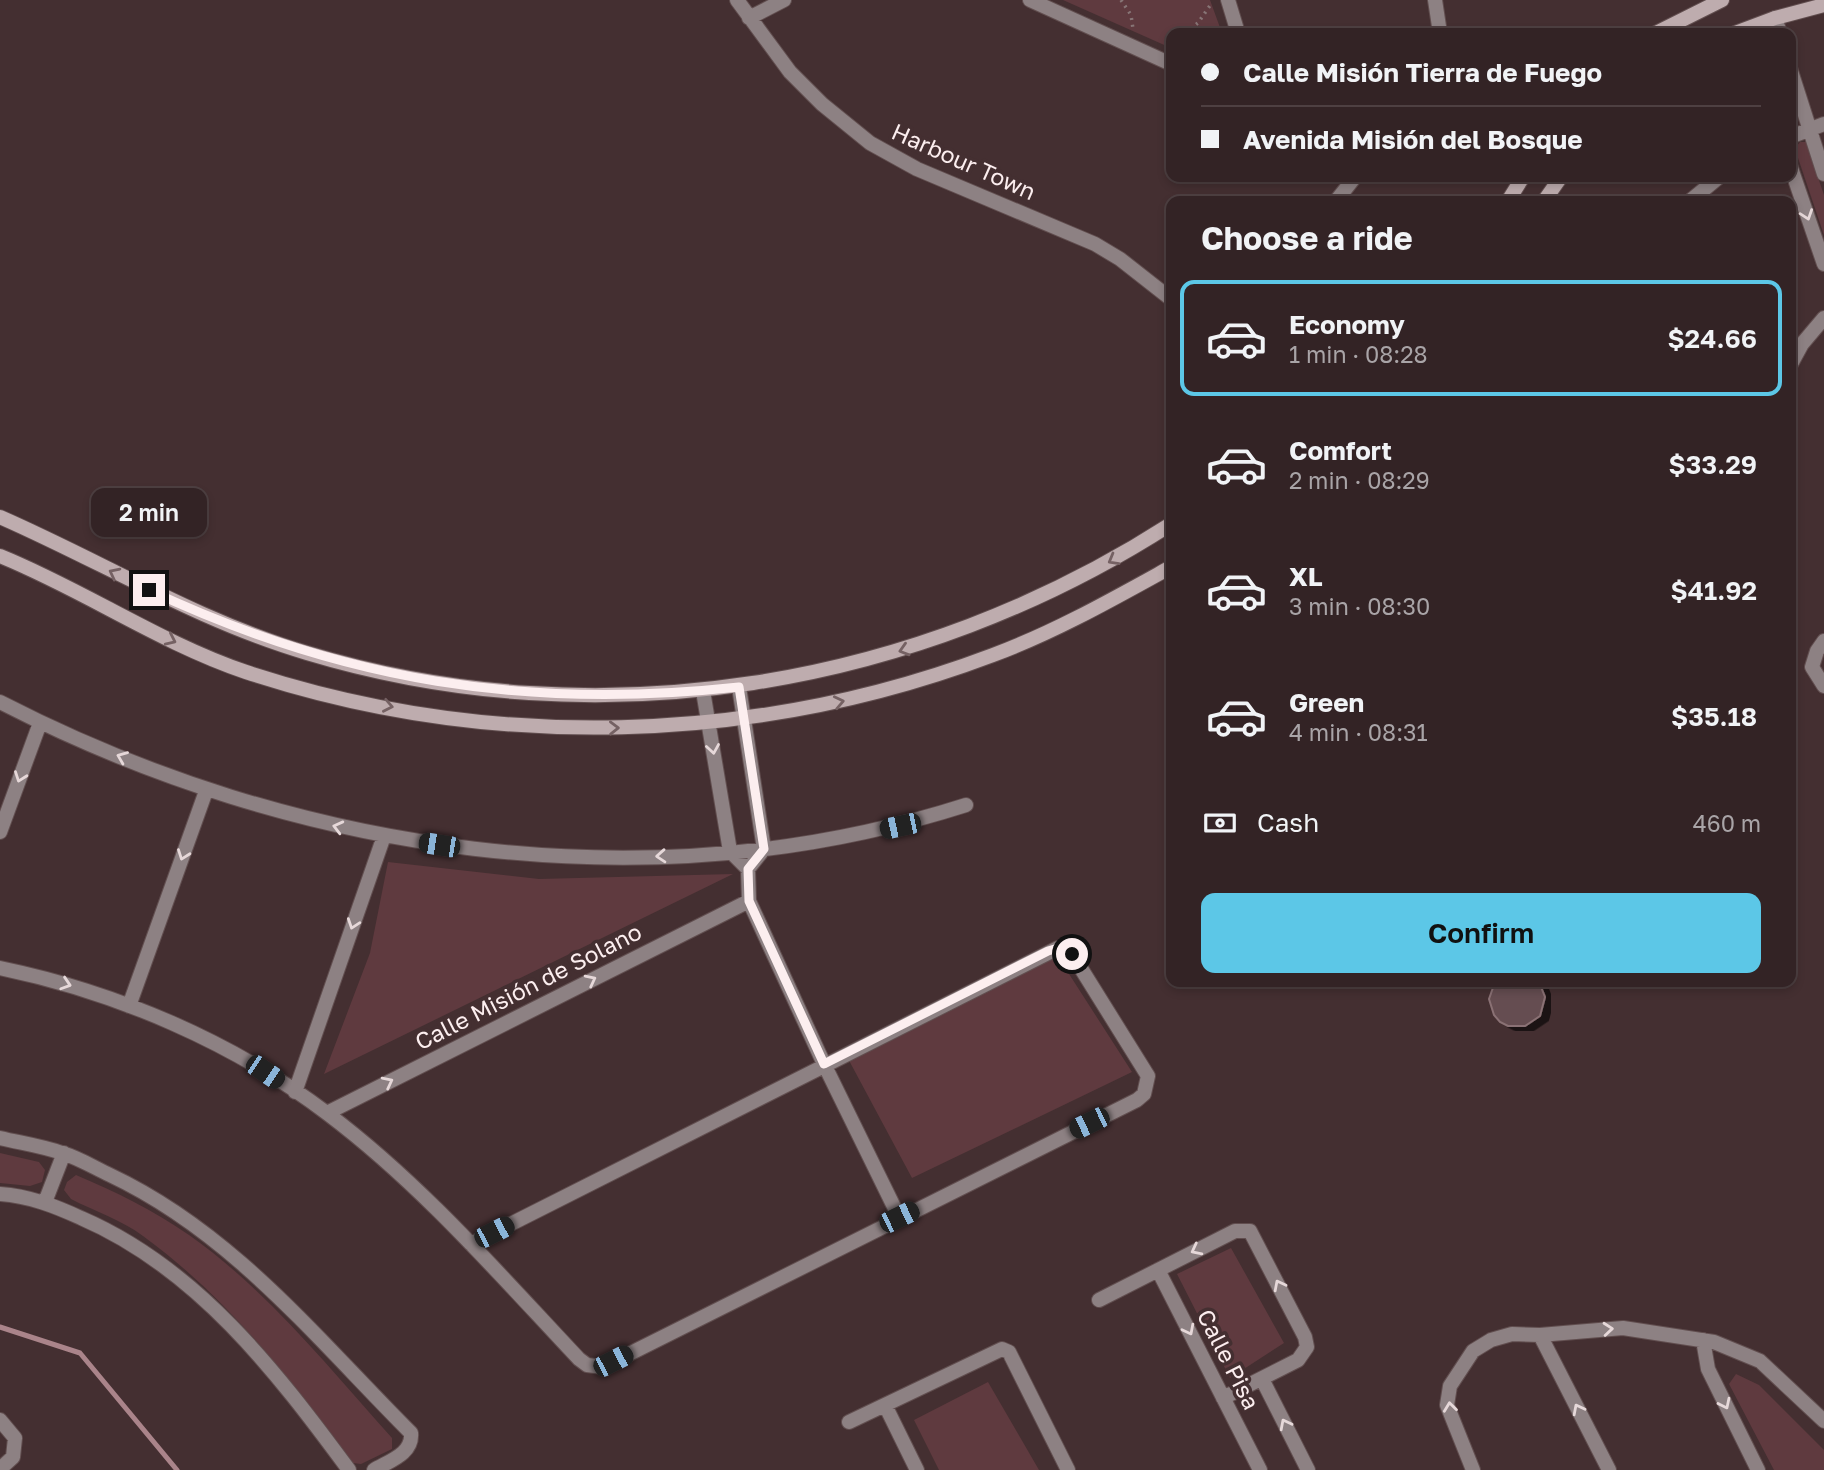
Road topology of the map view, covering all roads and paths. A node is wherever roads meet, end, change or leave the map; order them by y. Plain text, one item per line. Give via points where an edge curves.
1 (737, 0) edge
2 (784, 0) edge
3 (1030, 0) edge
4 (1121, 0) edge
5 (1228, 0) edge
6 (1436, 0) edge
7 (1722, 0) edge
8 (1211, 4) dead end
9 (1824, 5) edge
10 (749, 18) junction
11 (1775, 18) junction
12 (1192, 28) edge
13 (1236, 28) edge
14 (1439, 28) edge
15 (1666, 28) edge
16 (1751, 28) edge
17 (1778, 28) edge
18 (1126, 42) junction
19 (1166, 62) edge
20 (1796, 81) edge
21 (1817, 126) edge
22 (1796, 135) edge
23 (1824, 174) edge
24 (1713, 182) edge
25 (1796, 182) edge
26 (1696, 196) edge
27 (1824, 264) edge
28 (1166, 295) edge
29 (1824, 318) edge
30 (1796, 355) edge
31 (0, 517) edge
32 (1166, 527) edge
33 (0, 556) edge
34 (1166, 570) edge
35 (1824, 641) edge
36 (1824, 686) edge
37 (739, 687) junction
38 (703, 691) junction
39 (0, 702) edge
40 (744, 719) junction
41 (40, 723) junction
42 (709, 723) junction
43 (205, 791) junction
44 (966, 805) dead end
45 (0, 832) edge
46 (384, 836) junction
47 (764, 849) junction
48 (730, 851) junction
49 (748, 869) junction
50 (749, 901) junction
51 (0, 968) edge
52 (129, 1006) junction
53 (824, 1064) junction
54 (295, 1092) junction
55 (327, 1113) junction
56 (0, 1138) edge
57 (64, 1153) junction
58 (0, 1194) edge
59 (45, 1202) junction
60 (899, 1217) junction
61 (471, 1244) junction
62 (1158, 1270) junction
63 (1099, 1300) dead end
64 (1540, 1335) junction
65 (1703, 1340) junction
66 (1262, 1379) junction
67 (1223, 1398) junction
68 (885, 1405) junction
69 (0, 1420) edge
70 (1824, 1421) edge
71 (849, 1422) dead end
72 (0, 1469) edge
73 (349, 1470) edge
74 (374, 1470) edge
75 (917, 1470) edge
76 (1068, 1470) edge
77 (1260, 1470) edge
78 (1308, 1470) edge
79 (1473, 1470) edge
80 (1609, 1470) edge
81 (1758, 1470) edge

1 - 10 street, Harbour Town
2 - 10 street
3 - 18 street
4 - 18 path via 1131,15 1133,29
5 - 13 street
6 - 14 street
7 - 15 main road
8 - 12 path
9 - 11 main road
10 - 28 street, Harbour Town via 790,72 870,143 917,169 1096,244
11 - 16 main road
11 - 17 street
18 - 19 street
20 - 21 street
21 - 22 street
21 - 23 street
24 - 26 street
25 -> 27 street
29 - 30 street
38 -> 31 main road via 547,694 452,685 356,667 193,611
32 -> 37 main road via 1067,585 965,629 874,659
33 -> 42 main road via 203,654 246,671 356,700 428,714 545,727 615,729
40 -> 34 main road via 853,699 997,654
35 - 36 street via 1812,667
37 - 38 main road
37 - 40 street
38 - 42 street
39 - 41 street
40 - 42 main road
40 - 47 street
43 -> 41 street
41 -> 45 street
42 -> 48 street
46 -> 43 street
43 -> 52 street
44 - 47 street via 900,826
48 -> 46 street via 534,855
46 -> 54 street
47 - 48 street
47 - 49 street
48 - 49 street
49 - 50 street
50 - 53 street
55 -> 50 street, Calle Misión de Solano
51 -> 52 street
52 - 54 street via 230,1052
53 - 60 street
53 - 60 street via 1058,948 1072,954 1148,1076 1144,1094 1136,1100
53 - 61 street
54 - 55 street
55 - 61 street via 387,1162
56 - 57 street
57 - 59 street
57 - 74 street via 148,1193 185,1217 288,1304 411,1433 405,1452
58 - 59 street
59 - 73 street via 114,1232 179,1276 251,1347
60 - 61 street via 603,1367 579,1359
62 - 63 street
66 -> 62 street via 1298,1360 1307,1347 1250,1231 1235,1231
62 -> 67 street, Calle Pisa
64 -> 65 street via 1623,1328
79 -> 64 street via 1447,1405 1450,1386 1473,1351 1491,1340 1512,1334
80 -> 64 street
65 - 70 street via 1760,1361
65 -> 81 street via 1708,1369
66 - 67 street
78 -> 66 street, Calle Pisa
67 - 77 street, Calle Pisa
68 - 71 street
68 - 75 street
68 - 76 street via 1002,1349 1009,1352
69 - 72 street via 15,1438 13,1457

